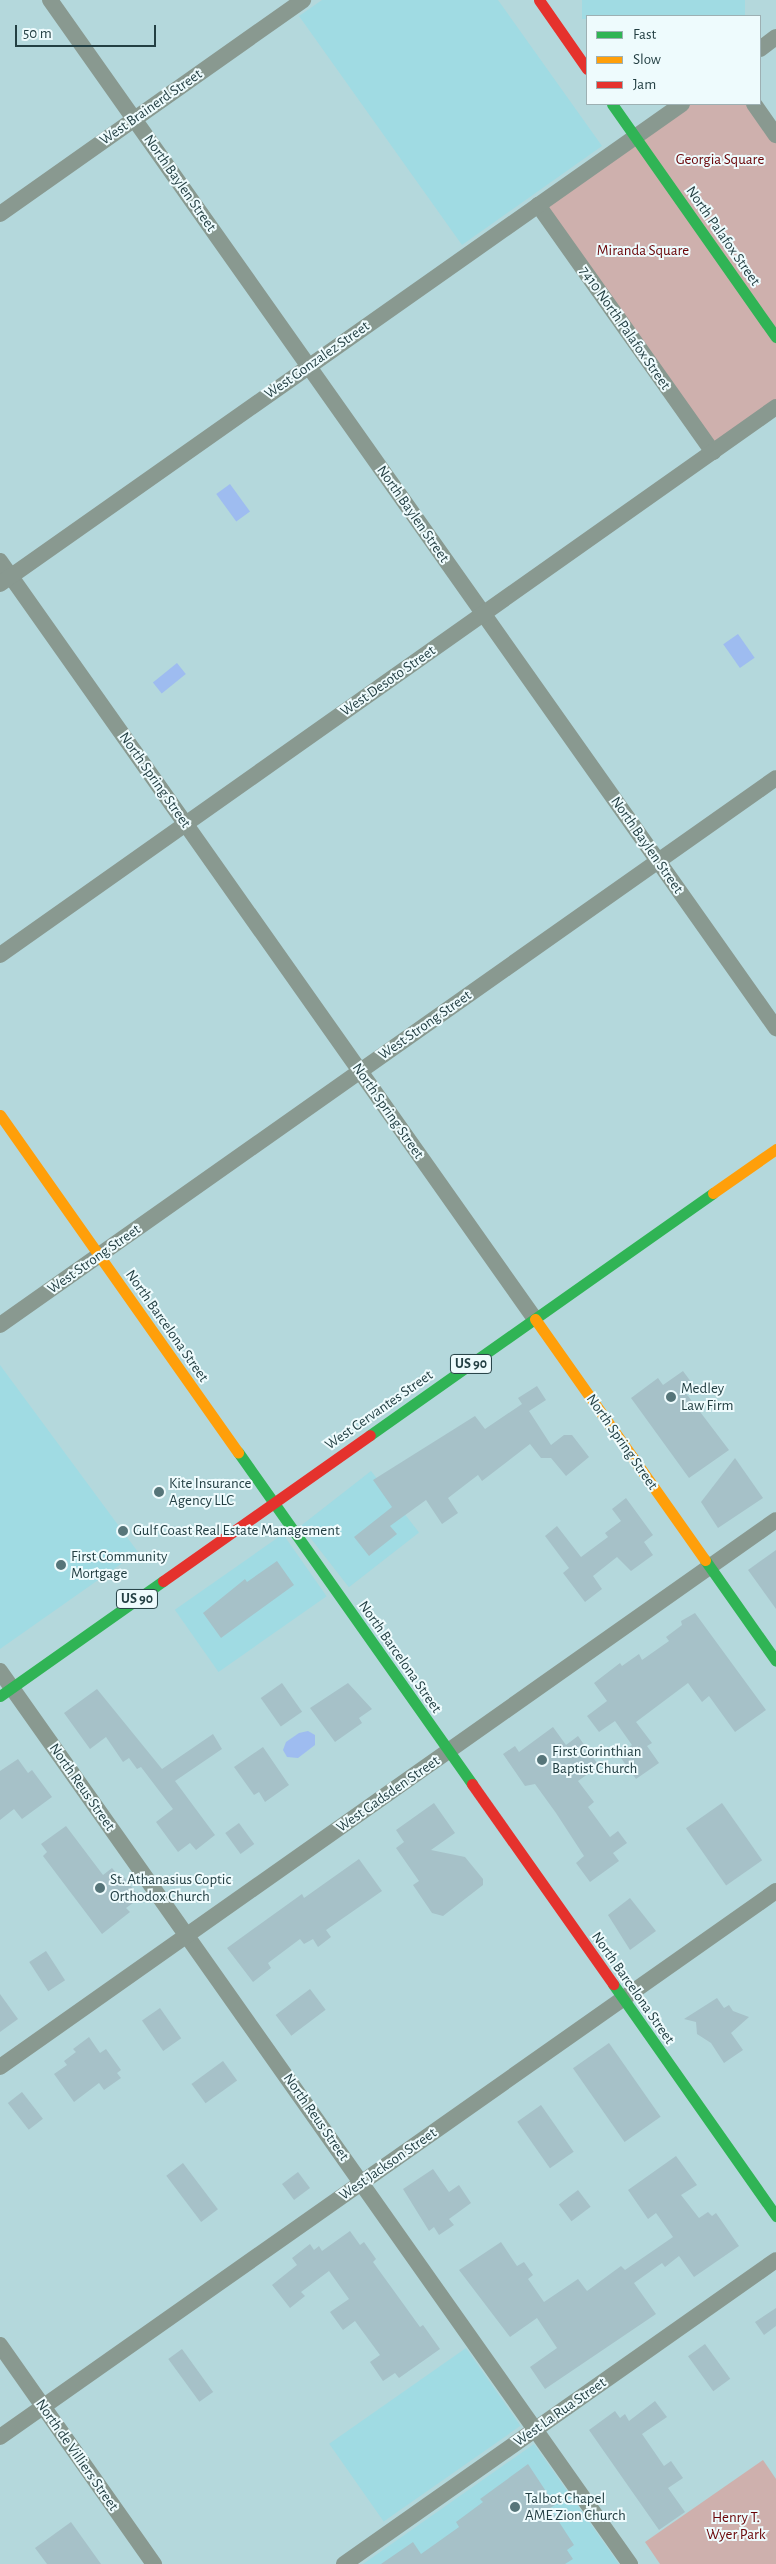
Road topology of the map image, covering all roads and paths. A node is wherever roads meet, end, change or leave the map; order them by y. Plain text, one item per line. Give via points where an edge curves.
1 (50, 0) edge
2 (303, 0) edge
3 (539, 0) edge
4 (776, 37) edge
5 (761, 48) edge
6 (586, 68) edge
7 (613, 105) edge
8 (681, 105) edge
9 (755, 105) edge
10 (135, 119) junction
11 (776, 135) edge
12 (635, 137) junction
13 (538, 205) junction
14 (0, 214) edge
15 (776, 337) edge
16 (309, 366) junction
17 (776, 407) edge
18 (713, 452) junction
19 (0, 561) edge
20 (5, 581) edge
21 (483, 613) junction
22 (776, 778) edge
23 (186, 824) junction
24 (658, 861) junction
25 (0, 955) edge
26 (776, 1028) edge
27 (360, 1071) junction
28 (0, 1116) edge
29 (776, 1149) edge
30 (99, 1256) junction
31 (535, 1319) junction
32 (0, 1326) edge
33 (273, 1503) junction
34 (776, 1520) edge
35 (709, 1567) junction
36 (776, 1661) edge
37 (0, 1671) edge
38 (6, 1692) edge
39 (448, 1752) junction
40 (776, 1891) edge
41 (186, 1935) junction
42 (623, 1999) junction
43 (0, 2068) edge
44 (361, 2183) junction
45 (776, 2216) edge
46 (776, 2260) edge
47 (0, 2345) edge
48 (43, 2406) junction
49 (535, 2429) junction
50 (0, 2436) edge
51 (154, 2564) edge
52 (344, 2564) edge
53 (630, 2564) edge

1 - 10 street, North Baylen Street
2 - 10 street, West Brainerd Street
3 - 6 street
4 - 5 street
7 - 12 street, North Palafox Street
8 - 12 street, West Gonzalez Street
9 - 11 street
10 - 14 street, West Brainerd Street
10 - 16 street, North Baylen Street
12 - 13 street, West Gonzalez Street
12 - 15 street, North Palafox Street
13 - 16 street, West Gonzalez Street
13 - 18 street, 7410 North Palafox Street
16 - 20 street, West Gonzalez Street
16 - 21 street, North Baylen Street
17 - 18 street, West Desoto Street
18 - 21 street, West Desoto Street
19 - 20 street, North Spring Street
20 - 23 street, North Spring Street
21 - 23 street, West Desoto Street
21 - 24 street, North Baylen Street
22 - 24 street, West Strong Street
23 - 25 street, West Desoto Street
23 - 27 street, North Spring Street
24 - 26 street, North Baylen Street
24 - 27 street, West Strong Street
27 - 30 street, West Strong Street
27 - 31 street, North Spring Street
28 - 30 street, North Barcelona Street
29 - 31 street, West Cervantes Street / US 90
30 - 32 street, West Strong Street
30 - 33 street, North Barcelona Street
31 - 33 street, West Cervantes Street / US 90
31 - 35 street, North Spring Street
33 - 38 street, West Cervantes Street / US 90
33 - 39 street, North Barcelona Street
34 - 35 street, West Gadsden Street
35 - 36 street, North Spring Street
35 - 39 street, West Gadsden Street
37 - 38 street, North Reus Street
38 - 41 street, North Reus Street
39 - 41 street, West Gadsden Street
39 - 42 street, North Barcelona Street
40 - 42 street, West Jackson Street
41 - 43 street, West Gadsden Street
41 - 44 street, North Reus Street
42 - 44 street, West Jackson Street
42 - 45 street, North Barcelona Street
44 - 48 street, West Jackson Street
44 - 49 street, North Reus Street
46 - 49 street, West La Rua Street
47 - 48 street, North de Villiers Street
48 - 50 street, West Jackson Street
48 - 51 street, North de Villiers Street
49 - 52 street, West La Rua Street
49 - 53 street, North Reus Street

